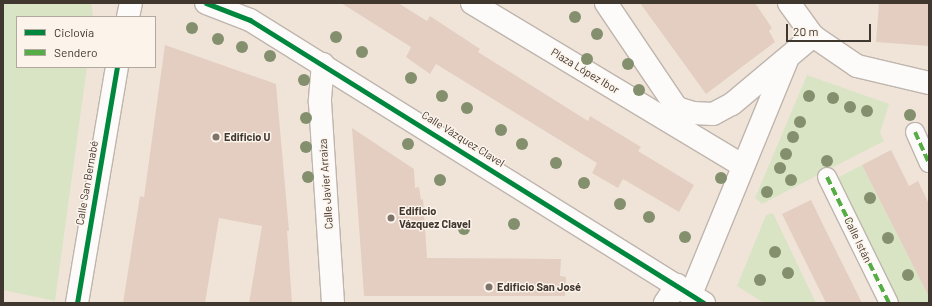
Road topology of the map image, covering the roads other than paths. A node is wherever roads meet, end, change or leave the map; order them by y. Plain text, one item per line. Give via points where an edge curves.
1 (131, 3) edge
2 (206, 3) edge
3 (472, 3) edge
4 (606, 3) edge
5 (789, 3) edge
6 (128, 16) edge
7 (808, 30) junction
8 (788, 58) junction
9 (323, 64) junction
10 (117, 68) edge
11 (929, 83) edge
12 (677, 108) junction
13 (915, 132) dead end
14 (698, 139) junction
15 (929, 163) edge
16 (743, 166) junction
17 (827, 176) dead end
18 (691, 294) edge
19 (77, 303) edge
20 (333, 303) edge
21 (665, 303) edge
22 (889, 303) edge

1 - 6 street
2 - 9 street, Calle Vázquez Clavel via 250,20
3 - 14 street, Plaza López Ibor
4 - 12 street, Plaza López Ibor
5 - 7 street
7 - 8 street
7 - 11 street via 857,66
8 - 12 street via 732,104 713,114 693,113
8 - 16 street
9 - 18 street, Calle Vázquez Clavel
9 - 20 street, Calle Javier Arraiza via 320,102
10 - 19 street, Calle San Bernabé
12 - 14 street, Plaza López Ibor
13 - 15 street
14 - 16 street, Plaza López Ibor
16 - 18 street
17 - 22 street, Calle Istán
18 - 21 street

